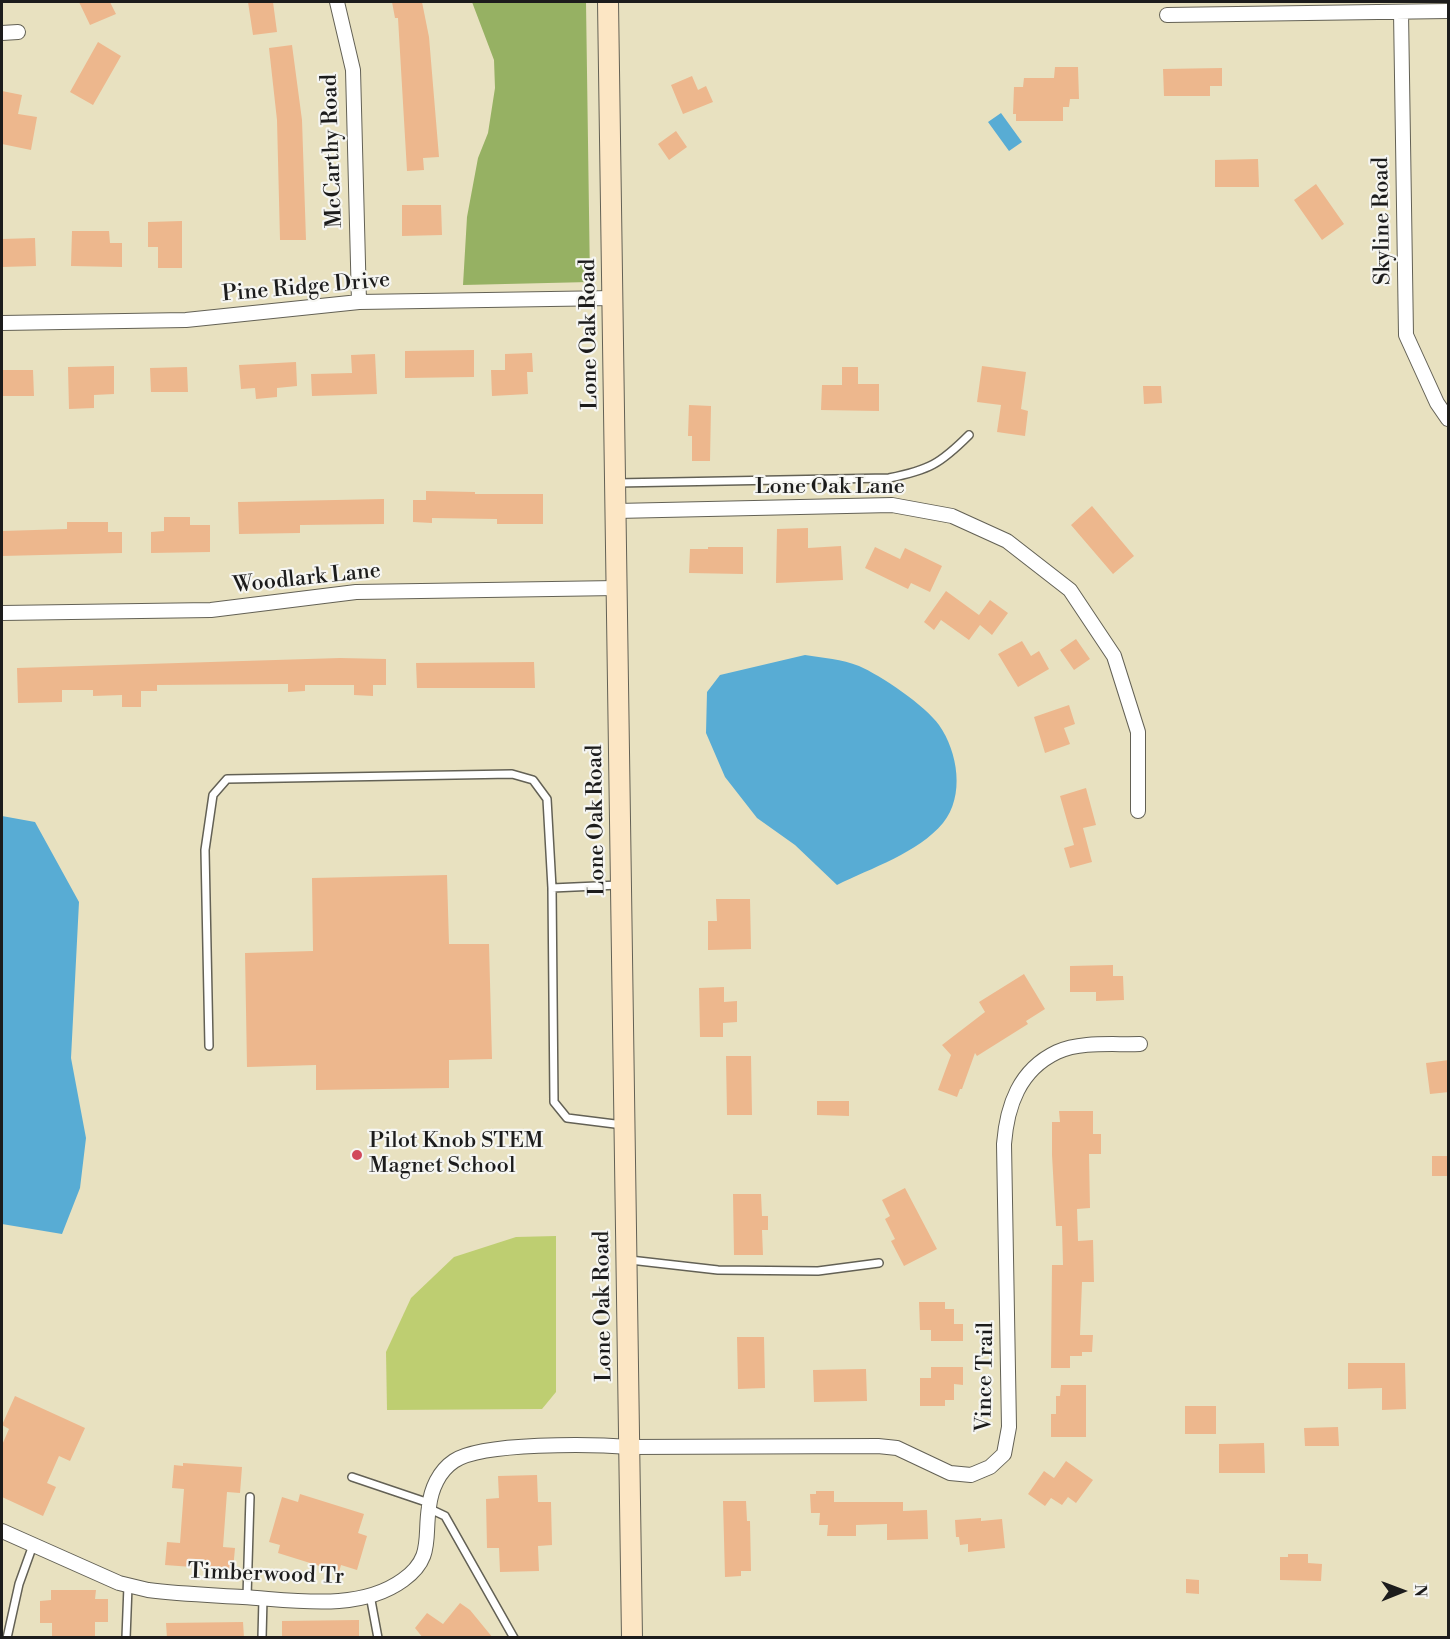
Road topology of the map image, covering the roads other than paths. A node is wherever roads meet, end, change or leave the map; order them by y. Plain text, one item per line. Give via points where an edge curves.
1 (337, 2) edge
2 (608, 2) edge
3 (1270, 8) edge
4 (1449, 11) edge
5 (1401, 12) junction
6 (1167, 15) dead end
7 (18, 32) dead end
8 (2, 33) edge
9 (614, 298) junction
10 (359, 302) junction
11 (2, 323) edge
12 (1449, 419) edge
13 (969, 435) dead end
14 (616, 483) junction
15 (616, 511) junction
16 (617, 588) junction
17 (2, 613) edge
18 (1138, 811) dead end
19 (622, 885) junction
20 (552, 888) junction
21 (1140, 1044) dead end
22 (209, 1046) dead end
23 (625, 1125) junction
24 (627, 1259) junction
25 (879, 1263) dead end
26 (630, 1447) junction
27 (352, 1477) dead end
28 (250, 1497) dead end
29 (429, 1506) junction
30 (2, 1531) edge
31 (33, 1545) junction
32 (128, 1586) junction
33 (370, 1595) junction
34 (247, 1597) junction
35 (263, 1598) junction
36 (7, 1638) edge
37 (126, 1638) edge
38 (262, 1638) edge
39 (378, 1638) edge
40 (514, 1638) edge
41 (633, 1638) edge

1 - 10 street, McCarthy Road via 353,70
2 - 9 main road, Lone Oak Road
3 - 5 street
3 - 6 street
4 - 5 street
5 - 12 street, Skyline Road via 1406,335 1437,403
7 - 8 street
9 - 10 street, Pine Ridge Drive
9 - 14 main road, Lone Oak Road
10 - 11 street, Pine Ridge Drive via 186,320
13 - 14 lane via 944,460 919,472 889,478
14 - 15 main road, Lone Oak Road
15 - 16 main road, Lone Oak Road
15 - 18 street, Lone Oak Lane via 892,505 952,516 1007,541 1070,590 1114,656 1138,732
16 - 17 street, Woodlark Lane via 356,592 211,610
16 - 19 main road, Lone Oak Road
19 - 20 lane
19 - 23 main road, Lone Oak Road
20 - 22 lane via 547,799 533,780 512,774 227,779 213,795 204,850
20 - 23 lane via 554,1102 567,1118
21 - 26 street, Vince Trail via 1086,1046 1058,1052 1036,1067 1019,1086 1006,1114 1009,1427 1004,1454 990,1467 971,1475 950,1473 897,1448 878,1446
23 - 24 main road, Lone Oak Road
24 - 25 lane via 729,1270 818,1271
24 - 26 main road, Lone Oak Road
26 - 29 street, Timberwood Tr via 598,1444 476,1451 446,1467 433,1487
26 - 41 main road, Lone Oak Road
27 - 29 lane
28 - 34 lane
29 - 33 street, Timberwood Tr via 429,1538 416,1568 396,1585
29 - 40 lane via 445,1516
30 - 31 street, Timberwood Tr
31 - 32 street, Timberwood Tr
31 - 36 lane
32 - 34 street, Timberwood Tr
32 - 37 lane
33 - 35 street, Timberwood Tr via 336,1601
33 - 39 lane
34 - 35 street, Timberwood Tr
35 - 38 lane

